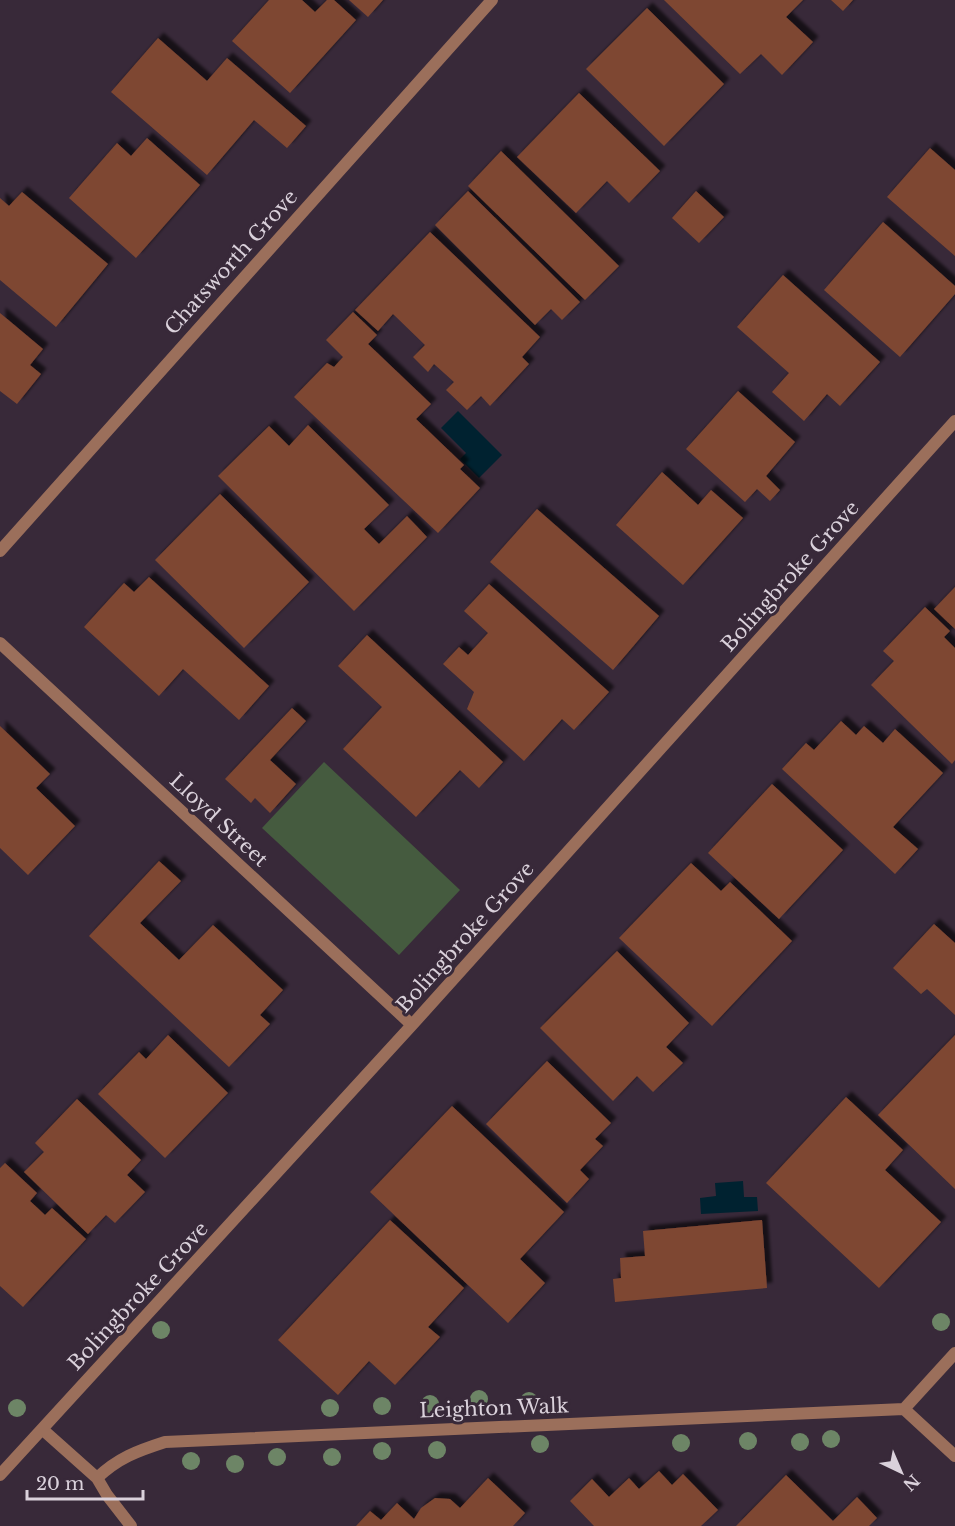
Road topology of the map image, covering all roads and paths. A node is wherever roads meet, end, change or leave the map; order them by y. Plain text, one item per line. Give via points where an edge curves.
1 (492, 0) edge
2 (955, 421) edge
3 (0, 550) edge
4 (0, 643) edge
5 (412, 1025) junction
6 (955, 1353) edge
7 (904, 1409) junction
8 (42, 1429) junction
9 (955, 1456) edge
10 (0, 1475) edge
11 (97, 1478) junction
12 (131, 1526) edge

1 - 3 street, Chatsworth Grove
2 - 5 street, Bolingbroke Grove
4 - 5 street, Lloyd Street
5 - 8 street, Bolingbroke Grove
6 - 7 street
7 - 9 street
7 - 11 street, Leighton Walk via 165,1442 137,1451
8 - 10 street, Bolingbroke Grove
8 - 11 street
11 - 12 street

